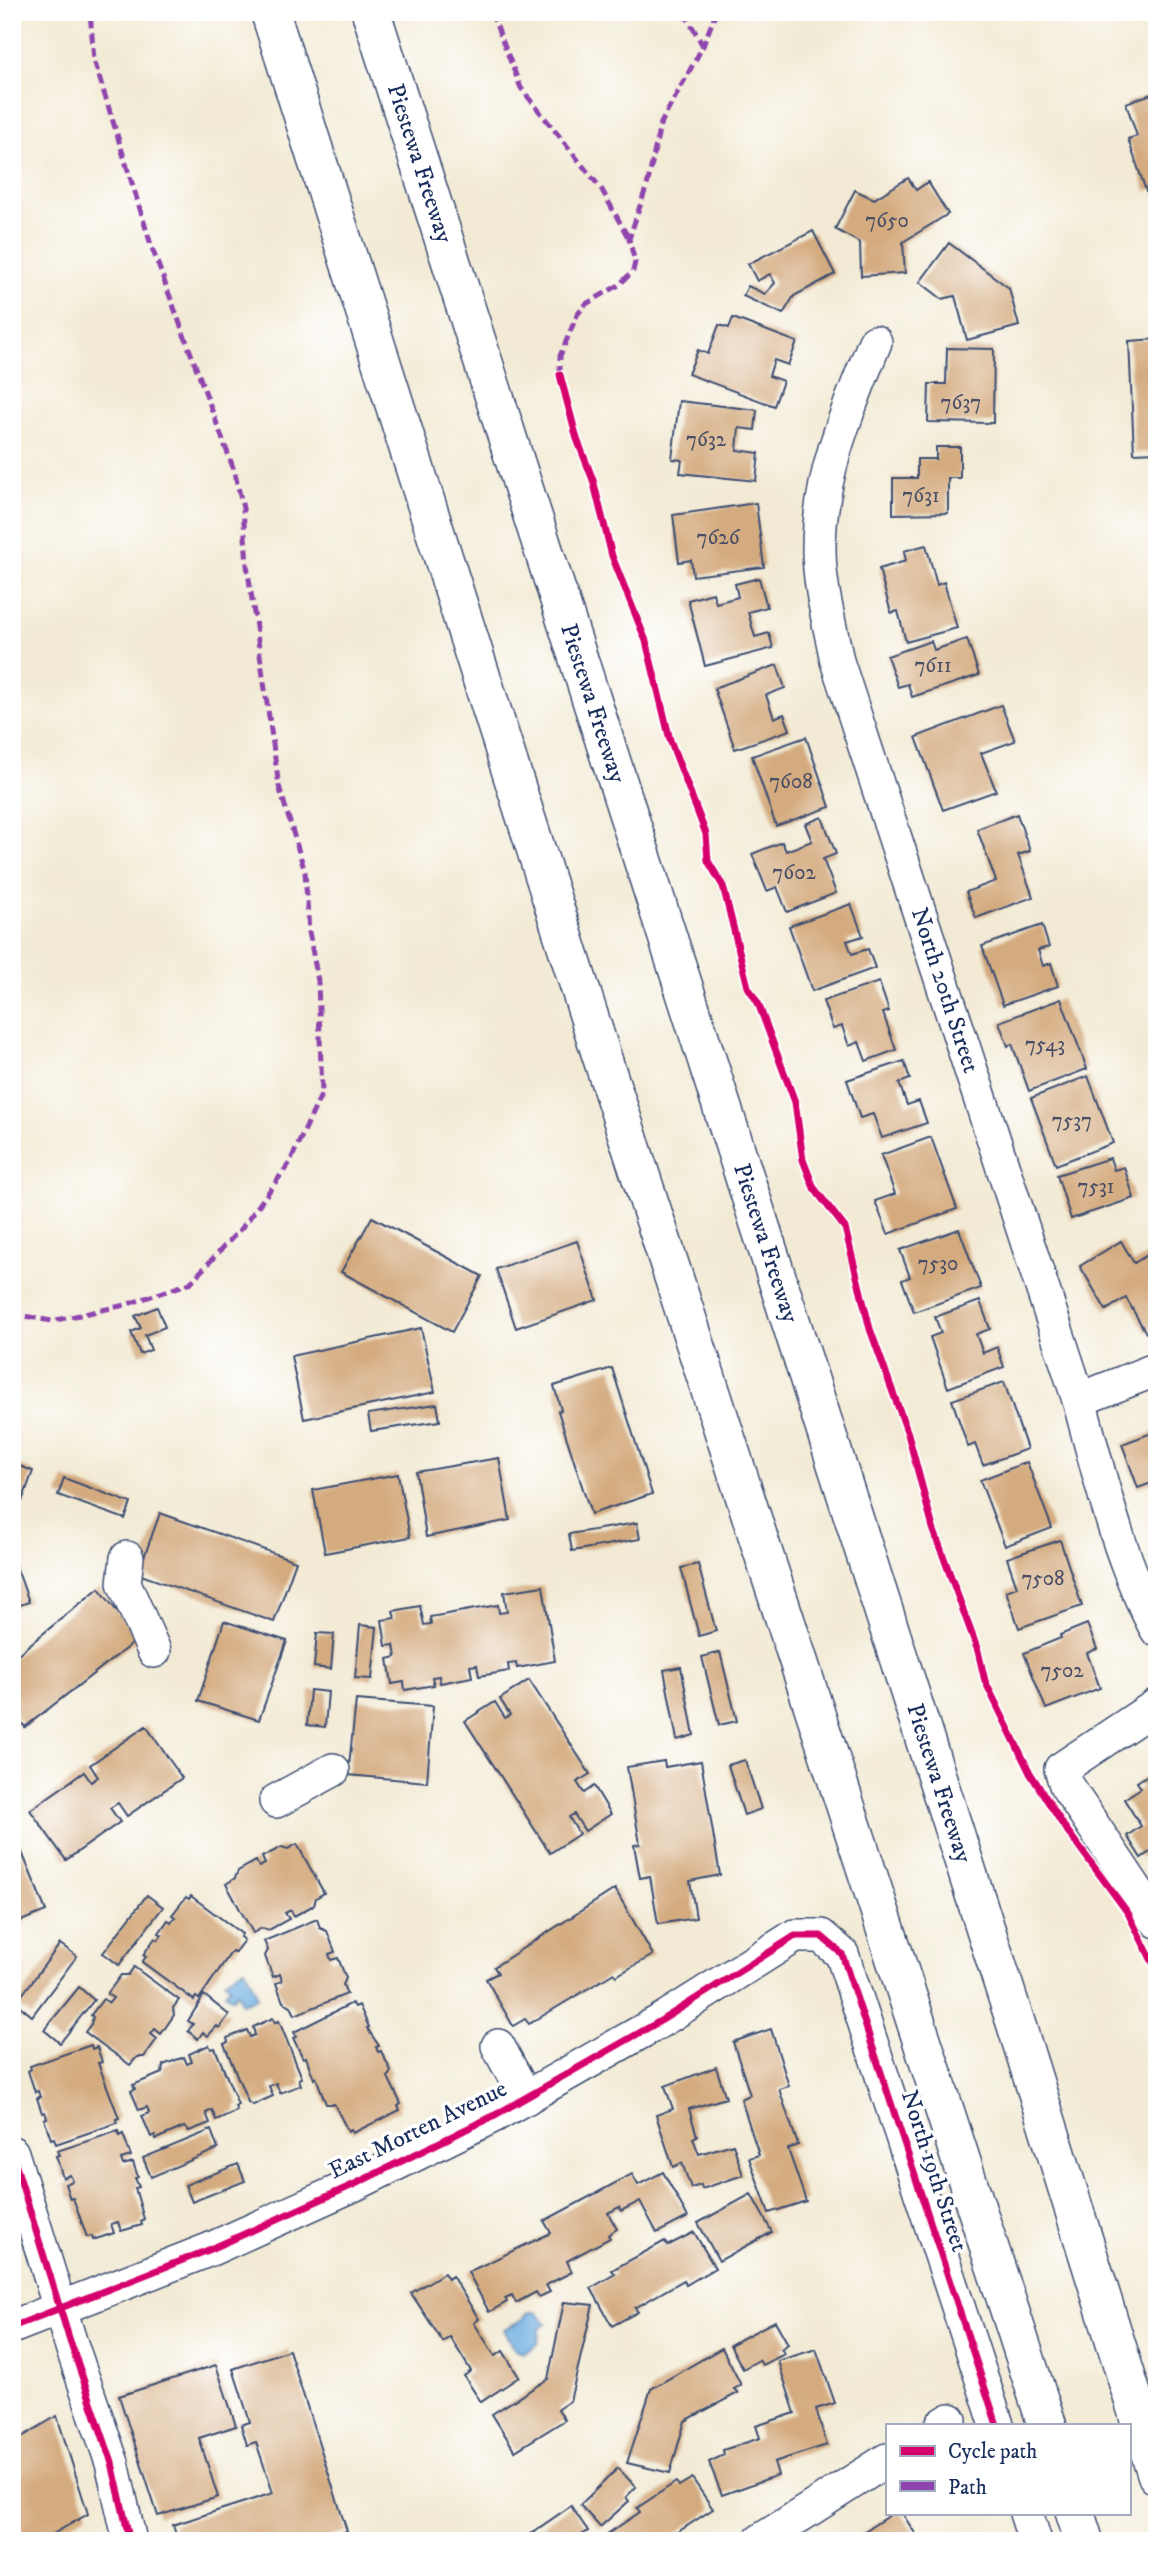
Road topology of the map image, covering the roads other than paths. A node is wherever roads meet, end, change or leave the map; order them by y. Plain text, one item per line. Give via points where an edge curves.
1 (270, 12) edge
2 (371, 12) edge
3 (875, 342) dead end
4 (1157, 1369) edge
5 (1079, 1400) junction
6 (127, 1558) dead end
7 (1157, 1630) edge
8 (154, 1651) dead end
9 (1157, 1705) edge
10 (333, 1770) dead end
11 (276, 1801) dead end
12 (1157, 1921) edge
13 (821, 1936) joint
14 (498, 2046) dead end
15 (526, 2098) junction
16 (12, 2154) edge
17 (60, 2308) junction
18 (12, 2327) edge
19 (997, 2424) edge
20 (1047, 2424) edge
21 (886, 2461) edge
22 (1157, 2476) edge
23 (1026, 2514) edge
24 (1075, 2514) edge
25 (130, 2541) edge
26 (760, 2541) edge
27 (1035, 2541) edge
28 (1084, 2541) edge

1 - 20 highway via 600,1051
2 - 22 highway, Piestewa Freeway
3 - 5 street, North 20th Street via 832,453 819,551 826,607 838,661
4 - 5 street
5 - 7 street, North 20th Street via 1142,1602
6 - 8 street via 124,1583
9 - 12 street via 1061,1769 1066,1785
10 - 11 street
13 - 15 street, East Morten Avenue via 795,1936
13 - 19 street, North 19th Street via 842,1954
14 - 15 street
15 - 17 street, East Morten Avenue via 355,2184 211,2249
16 - 17 street
17 - 18 street, East Morten Avenue
17 - 25 street via 112,2463
21 - 26 street
23 - 27 street
24 - 28 highway

